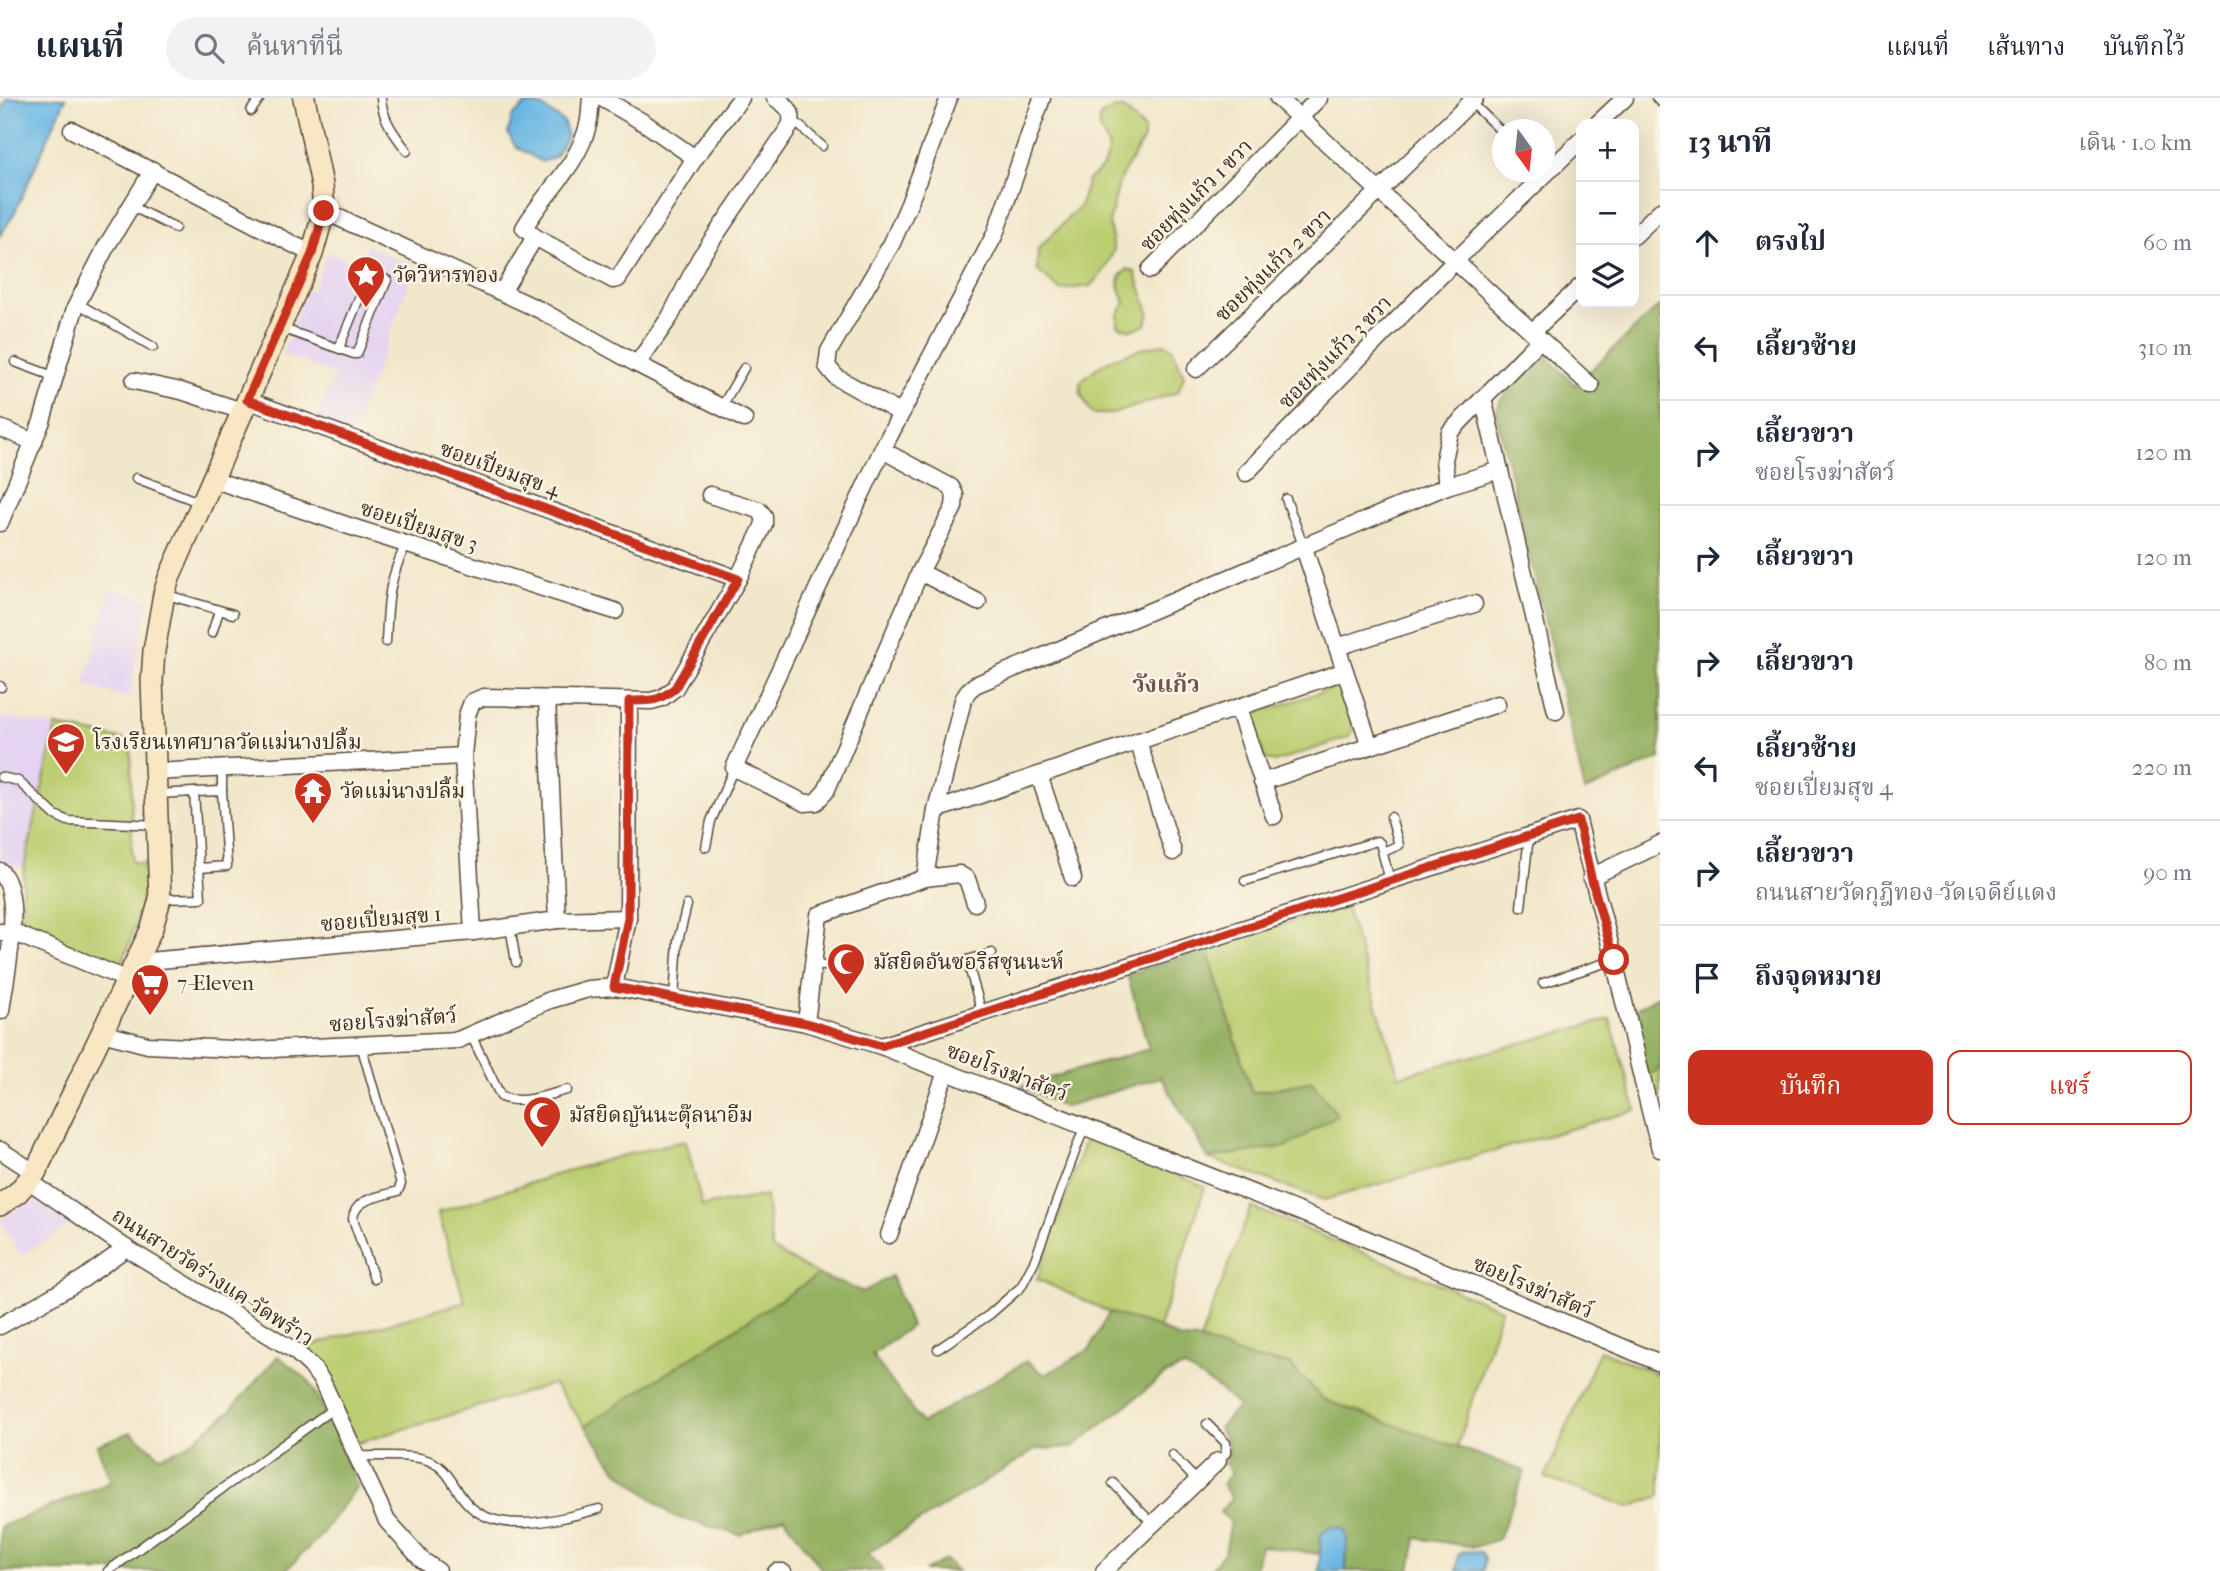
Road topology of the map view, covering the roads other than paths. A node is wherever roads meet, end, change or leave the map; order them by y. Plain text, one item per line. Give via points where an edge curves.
1 (260, 98) edge
2 (304, 98) edge
3 (381, 98) edge
4 (591, 98) edge
5 (602, 98) edge
6 (741, 98) edge
7 (949, 98) edge
8 (1042, 98) edge
9 (1278, 98) edge
10 (1319, 98) edge
11 (1625, 98) edge
12 (1473, 100) edge
13 (786, 105) edge
14 (251, 111) dead end
15 (1299, 117) junction
16 (1602, 119) edge
17 (1492, 121) edge
18 (72, 130) dead end
19 (1576, 145) edge
20 (822, 146) dead end
21 (407, 151) dead end
22 (695, 158) junction
23 (153, 170) junction
24 (1379, 191) junction
25 (131, 206) junction
26 (324, 211) junction
27 (1660, 211) edge
28 (174, 228) dead end
29 (1639, 231) edge
30 (536, 237) junction
31 (312, 254) junction
32 (1455, 261) junction
33 (1150, 270) dead end
34 (502, 292) junction
35 (1576, 292) edge
36 (77, 303) junction
37 (279, 327) junction
38 (1536, 336) junction
39 (153, 347) dead end
40 (339, 348) junction
41 (15, 362) dead end
42 (637, 365) junction
43 (744, 368) dead end
44 (1196, 369) dead end
45 (53, 376) junction
46 (134, 382) dead end
47 (1591, 386) dead end
48 (1483, 398) junction
49 (244, 406) junction
50 (720, 408) junction
51 (900, 413) junction
52 (744, 419) dead end
53 (0, 428) edge
54 (34, 442) junction
55 (882, 450) junction
56 (1500, 470) junction
57 (1246, 472) dead end
58 (136, 478) dead end
59 (212, 479) junction
60 (1447, 486) junction
61 (710, 495) dead end
62 (1286, 499) dead end
63 (201, 503) junction
64 (0, 523) edge
65 (406, 544) junction
66 (1304, 548) junction
67 (920, 572) junction
68 (738, 579) junction
69 (164, 594) junction
70 (978, 602) dead end
71 (1474, 604) dead end
72 (219, 611) junction
73 (615, 611) dead end
74 (233, 614) dead end
75 (212, 633) dead end
76 (386, 642) dead end
77 (1337, 647) junction
78 (1345, 671) junction
79 (547, 698) junction
80 (629, 701) junction
81 (1497, 704) dead end
82 (1238, 708) junction
83 (1556, 711) dead end
84 (1138, 741) junction
85 (1370, 746) junction
86 (463, 756) junction
87 (734, 768) junction
88 (222, 769) junction
89 (154, 772) junction
90 (1039, 775) junction
91 (1, 777) edge
92 (1262, 782) junction
93 (222, 791) junction
94 (194, 792) junction
95 (155, 794) junction
96 (936, 810) junction
97 (1274, 816) dead end
98 (1391, 817) dead end
99 (157, 825) junction
100 (1529, 836) junction
101 (1660, 844) edge
102 (706, 847) dead end
103 (1173, 852) dead end
104 (1383, 852) junction
105 (199, 868) junction
106 (0, 871) edge
107 (1591, 877) junction
108 (925, 878) junction
109 (1073, 878) dead end
110 (1245, 881) dead end
111 (1390, 881) junction
112 (160, 899) junction
113 (975, 903) dead end
114 (687, 905) dead end
115 (1521, 907) dead end
116 (628, 918) junction
117 (557, 920) junction
118 (510, 926) junction
119 (6, 932) edge
120 (473, 932) junction
121 (992, 953) dead end
122 (1614, 960) junction
123 (516, 962) dead end
124 (813, 965) junction
125 (849, 968) dead end
126 (133, 971) junction
127 (1543, 983) dead end
128 (614, 987) junction
129 (674, 998) junction
130 (1, 1011) edge
131 (982, 1013) junction
132 (806, 1023) junction
133 (102, 1033) junction
134 (471, 1035) junction
135 (361, 1045) junction
136 (881, 1046) junction
137 (946, 1072) junction
138 (567, 1090) dead end
139 (1085, 1125) junction
140 (1660, 1149) edge
141 (0, 1150) edge
142 (32, 1177) junction
143 (0, 1205) edge
144 (889, 1235) dead end
145 (126, 1248) junction
146 (374, 1279) dead end
147 (0, 1326) edge
148 (938, 1349) dead end
149 (1660, 1363) edge
150 (334, 1408) junction
151 (1207, 1424) dead end
152 (1172, 1455) dead end
153 (357, 1456) junction
154 (1218, 1461) joint
155 (1197, 1480) junction
156 (1113, 1483) dead end
157 (599, 1509) dead end
158 (1153, 1524) junction
159 (108, 1571) edge
160 (438, 1571) edge
161 (772, 1571) edge
162 (787, 1571) edge
163 (1104, 1571) edge

1 - 14 lane
2 - 26 main road
3 - 21 lane via 390,128
4 - 30 street via 582,144 525,226
5 - 22 street
6 - 22 street
7 - 51 street via 892,243 829,351 827,366 836,377
8 - 51 street via 995,234
9 - 15 street
10 - 15 street, ซอยทุ่งแก้ว 1 ขวา
11 - 16 street
12 - 17 lane
12 - 24 street, ซอยทุ่งแก้ว 2 ขวา
13 - 20 lane
13 - 42 street via 790,126 700,258 670,317
15 - 24 street
15 - 33 street, ซอยทุ่งแก้ว 1 ขวา
18 - 23 street
19 - 32 street, ซอยทุ่งแก้ว 3 ขวา
22 - 30 street via 618,279
23 - 25 street
23 - 31 street
24 - 32 street
24 - 44 street, ซอยทุ่งแก้ว 2 ขวา
25 - 28 lane
25 - 36 street
26 - 31 main road
26 - 34 street
27 - 29 street
30 - 34 street
31 - 37 main road
32 - 38 street
32 - 57 street, ซอยทุ่งแก้ว 3 ขวา
34 - 42 street
35 - 38 street
36 - 39 lane
36 - 45 street
37 - 40 lane
37 - 49 main road
38 - 47 street
38 - 48 street
40 - 40 lane via 359,352 387,279 372,273 368,276
41 - 45 lane
42 - 50 street
43 - 50 lane
45 - 54 street
46 - 49 street, ซอยเปี่ยมสุข 4
48 - 56 street
48 - 60 street via 1450,432 1444,460
49 - 59 main road
49 - 68 street, ซอยเปี่ยมสุข 4
50 - 52 street
51 - 55 street
53 - 54 street
54 - 64 street
55 - 67 street via 951,487 955,495 954,507
55 - 87 street
56 - 60 street
56 - 83 street
58 - 63 lane
59 - 63 main road
59 - 65 street, ซอยเปี่ยมสุข 3
60 - 66 street
61 - 68 street via 759,510 764,516
62 - 66 lane
63 - 69 main road
65 - 73 street, ซอยเปี่ยมสุข 3
65 - 76 lane via 393,572
66 - 77 street
66 - 96 street via 975,685 963,700
67 - 70 street
67 - 87 street via 826,791 817,802 805,803
68 - 80 street via 675,688 662,698
69 - 72 lane
69 - 89 main road via 152,681
71 - 77 street
72 - 74 lane
72 - 75 lane
77 - 78 street
78 - 82 street
78 - 85 street
79 - 80 street
79 - 86 street via 484,696 472,702
79 - 117 street
80 - 116 street
81 - 85 street
82 - 84 street
82 - 92 street
84 - 90 street
84 - 103 street
85 - 92 street
86 - 88 street
86 - 120 street
87 - 102 lane via 711,821
88 - 89 street
88 - 93 lane
89 - 95 main road
90 - 96 street
90 - 109 street
91 - 99 lane via 18,781 68,821
92 - 97 street
93 - 94 lane
93 - 105 lane via 227,866
94 - 95 lane
94 - 105 lane
95 - 99 main road
96 - 108 street
98 - 104 lane via 1399,845
99 - 112 main road
100 - 107 street via 1578,820
100 - 111 street
100 - 115 lane
101 - 107 street
104 - 110 lane via 1380,843 1370,842
104 - 111 lane
105 - 112 lane via 201,898
106 - 119 street via 9,881
107 - 122 street
108 - 113 street via 959,874 967,879
108 - 124 street via 819,915
111 - 131 street
112 - 126 main road
114 - 129 lane via 678,940
116 - 117 street, ซอยเปี่ยมสุข 1
116 - 128 street
117 - 118 street, ซอยเปี่ยมสุข 1
118 - 120 street, ซอยเปี่ยมสุข 1
118 - 123 lane
119 - 126 street
119 - 130 street
120 - 126 street, ซอยเปี่ยมสุข 1
121 - 131 lane via 967,960
122 - 127 lane
122 - 140 street
124 - 125 lane
124 - 132 street
126 - 133 main road
128 - 129 street, ซอยโรงฆ่าสัตว์
128 - 134 street, ซอยโรงฆ่าสัตว์ via 550,1000
129 - 132 street, ซอยโรงฆ่าสัตว์
131 - 136 street
132 - 136 street, ซอยโรงฆ่าสัตว์
133 - 135 street, ซอยโรงฆ่าสัตว์ via 148,1045 252,1050
133 - 142 main road
134 - 135 street, ซอยโรงฆ่าสัตว์ via 458,1040
134 - 138 lane via 501,1097 520,1100
135 - 146 lane via 401,1177 398,1191 354,1209 353,1219
136 - 137 street, ซอยโรงฆ่าสัตว์
137 - 139 street, ซอยโรงฆ่าสัตว์
137 - 144 street
139 - 148 lane via 1021,1287
139 - 149 street, ซอยโรงฆ่าสัตว์
141 - 142 street, ถนนสายวัดร่างแค-วัดพร้าว
142 - 143 main road
142 - 145 street, ถนนสายวัดร่างแค-วัดพร้าว
145 - 147 street via 83,1279
145 - 150 street, ถนนสายวัดร่างแค-วัดพร้าว via 295,1351 322,1381
150 - 153 street, ถนนสายวัดร่างแค-วัดพร้าว
150 - 159 lane
151 - 154 lane via 1226,1443 1226,1453
152 - 155 lane
153 - 157 lane via 424,1458 449,1475 474,1511 509,1523 550,1522
153 - 160 street, ถนนสายวัดร่างแค-วัดพร้าว via 387,1521
154 - 155 street
155 - 158 street
156 - 158 lane
158 - 163 street
161 - 162 lane

